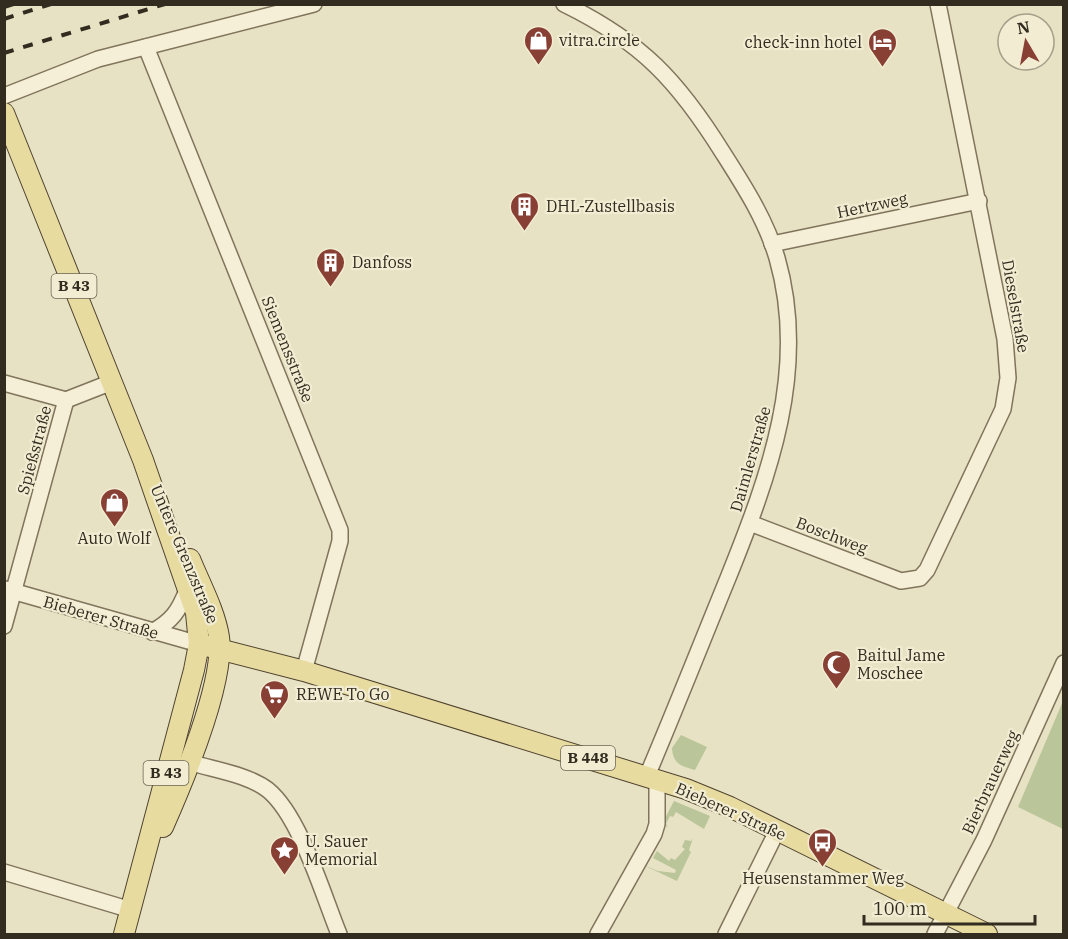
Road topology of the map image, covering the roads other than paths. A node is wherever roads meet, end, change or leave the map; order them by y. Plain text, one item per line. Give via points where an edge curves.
1 (314, 4) edge
2 (564, 4) edge
3 (938, 4) edge
4 (146, 47) junction
5 (4, 96) edge
6 (4, 113) edge
7 (979, 201) junction
8 (772, 244) junction
9 (112, 382) junction
10 (4, 383) edge
11 (66, 400) junction
12 (144, 460) junction
13 (750, 523) junction
14 (901, 580) joint
15 (9, 590) edge
16 (188, 590) junction
17 (4, 626) edge
18 (152, 632) junction
19 (199, 644) junction
20 (219, 650) junction
21 (1064, 663) edge
22 (304, 671) junction
23 (189, 762) junction
24 (652, 777) junction
25 (777, 831) junction
26 (4, 872) edge
27 (141, 876) junction
28 (131, 910) junction
29 (945, 914) junction
30 (124, 934) edge
31 (339, 934) edge
32 (598, 934) edge
33 (726, 934) edge
34 (935, 934) edge
35 (987, 934) edge

1 - 4 street
2 - 8 street, Daimlerstraße via 616,32 677,86 747,192
3 - 7 street, Dieselstraße
4 - 5 street via 90,62
4 - 22 street, Siemensstraße via 340,530
6 - 9 main road, Untere Grenzstraße / B 43
7 - 8 street, Hertzweg
7 - 14 street, Dieselstraße via 1005,339 1006,397 927,570 914,581
8 - 13 street, Daimlerstraße via 785,299 787,375 776,445
9 - 11 street, Spießstraße
9 - 12 main road, Untere Grenzstraße / B 43
10 - 11 street
11 - 15 street, Spießstraße
12 - 16 main road, Untere Grenzstraße / B 43
12 - 20 main road, Untere Grenzstraße / B 43 via 210,610
13 - 14 street, Boschweg
13 - 24 street, Daimlerstraße
15 - 17 street, Spießstraße
15 - 18 street, Bieberer Straße
16 - 18 street via 177,615
16 - 19 main road, Untere Grenzstraße / B 43 via 196,613
18 - 19 street, Bieberer Straße
19 - 20 main road, B 448
19 - 27 main road, B 43
20 - 22 main road, Bieberer Straße / B 448
20 - 23 main road, B 43 via 218,668
21 - 29 street, Bierbrauerweg via 984,840
22 - 24 main road, Bieberer Straße / B 448
23 - 27 main road, B 43
23 - 31 street via 256,783 279,801 295,826
24 - 25 main road, Bieberer Straße / B 448 via 709,798
24 - 32 street, Daimlerstraße via 654,834
25 - 29 main road, Bieberer Straße / B 448
25 - 33 street
26 - 28 street
27 - 28 main road, B 43
28 - 30 main road, B 43
29 - 34 street, Bierbrauerweg
29 - 35 main road, Bieberer Straße / B 448

